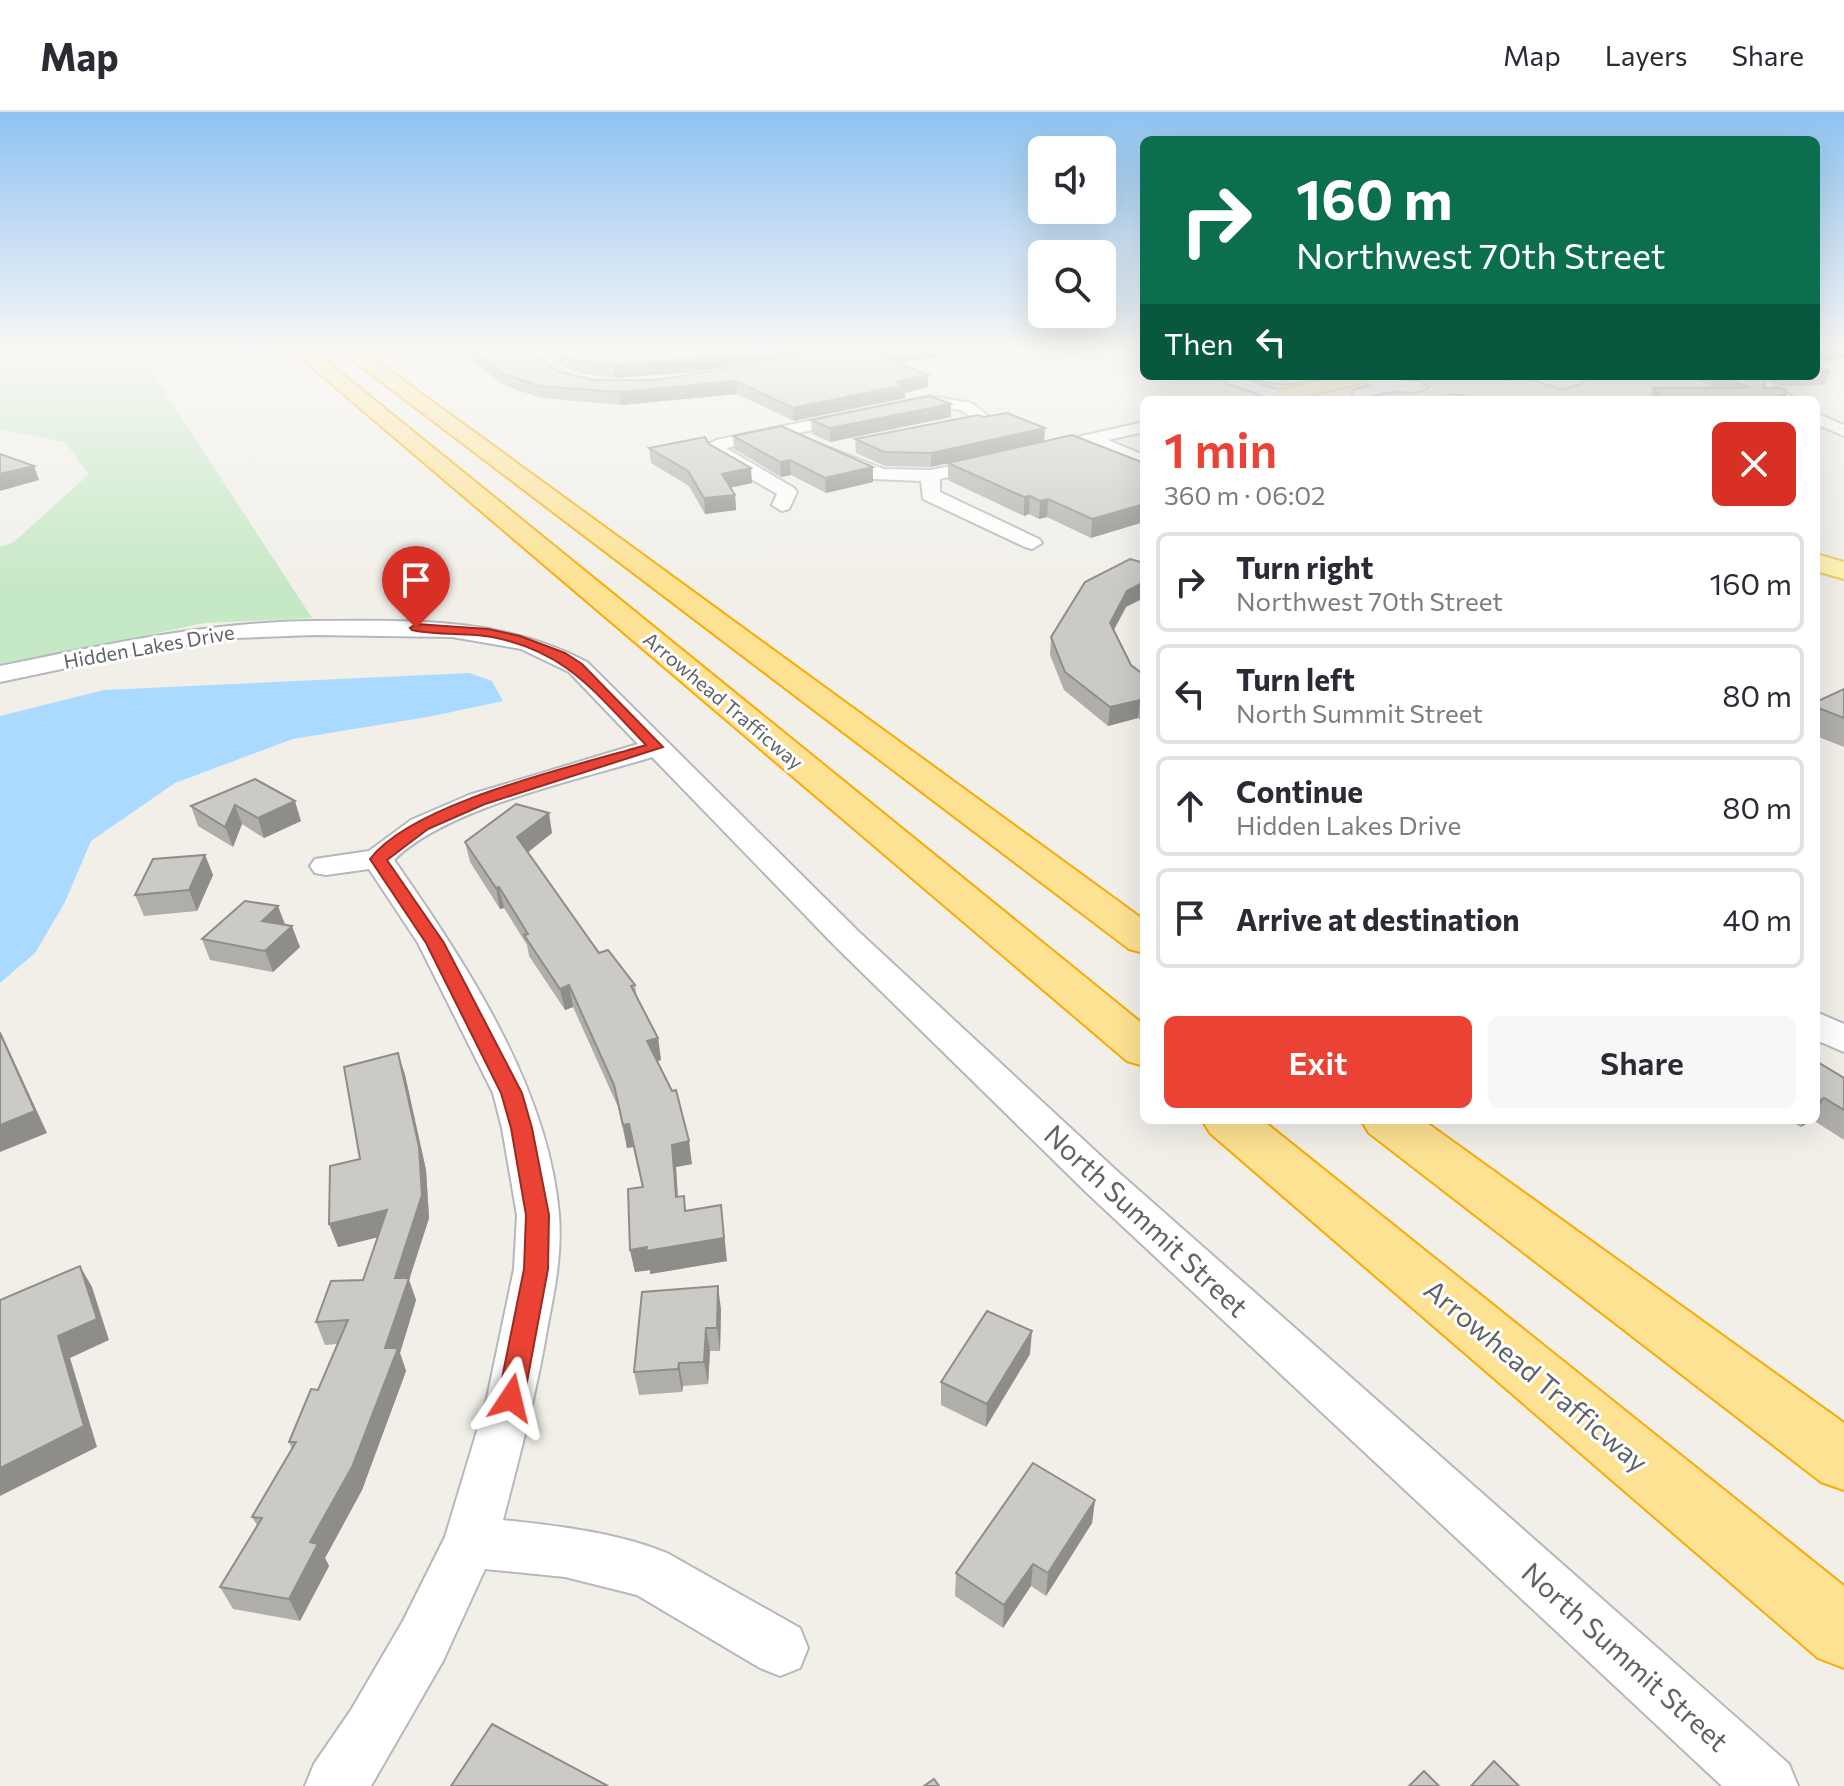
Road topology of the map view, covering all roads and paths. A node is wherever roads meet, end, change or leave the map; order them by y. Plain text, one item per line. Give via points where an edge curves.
1 (396, 429) edge
2 (455, 429) edge
3 (793, 429) edge
4 (784, 431) junction
5 (1139, 431) edge
6 (1844, 432) edge
7 (1820, 433) edge
8 (1089, 439) junction
9 (855, 445) edge
10 (827, 451) junction
11 (1140, 459) edge
12 (931, 476) junction
13 (782, 505) dead end
14 (1032, 543) dead end
15 (536, 646) joint
16 (0, 674) edge
17 (656, 747) junction
18 (378, 859) junction
19 (326, 866) dead end
20 (1140, 937) edge
21 (1820, 1026) edge
22 (1844, 1040) edge
23 (1140, 1047) edge
24 (1233, 1124) edge
25 (1392, 1124) edge
26 (1696, 1349) junction
27 (1844, 1440) edge
28 (1844, 1461) edge
29 (470, 1542) junction
30 (1844, 1632) edge
31 (780, 1648) dead end
32 (336, 1786) edge
33 (1767, 1786) edge

1 - 23 highway, Arrowhead Trafficway
2 - 20 highway
3 - 4 street
4 - 10 street
4 - 13 street via 716,445 718,452 787,492
5 - 8 street
6 - 7 street
8 - 11 street
8 - 12 street
9 - 10 street
10 - 12 street via 881,475
12 - 14 street via 930,495
15 - 16 street, Hidden Lakes Drive via 445,628 274,628 186,637
15 - 17 street, North Summit Street via 578,667
17 - 18 street via 479,801 422,826
17 - 33 street, North Summit Street via 847,939 1102,1182
18 - 19 street
18 - 29 street via 435,943 512,1093 538,1215 536,1269 511,1398
21 - 22 street
24 - 30 highway, Arrowhead Trafficway
25 - 26 highway
26 - 27 highway
26 - 28 highway
29 - 31 street via 565,1552 648,1571
29 - 32 street via 423,1641

